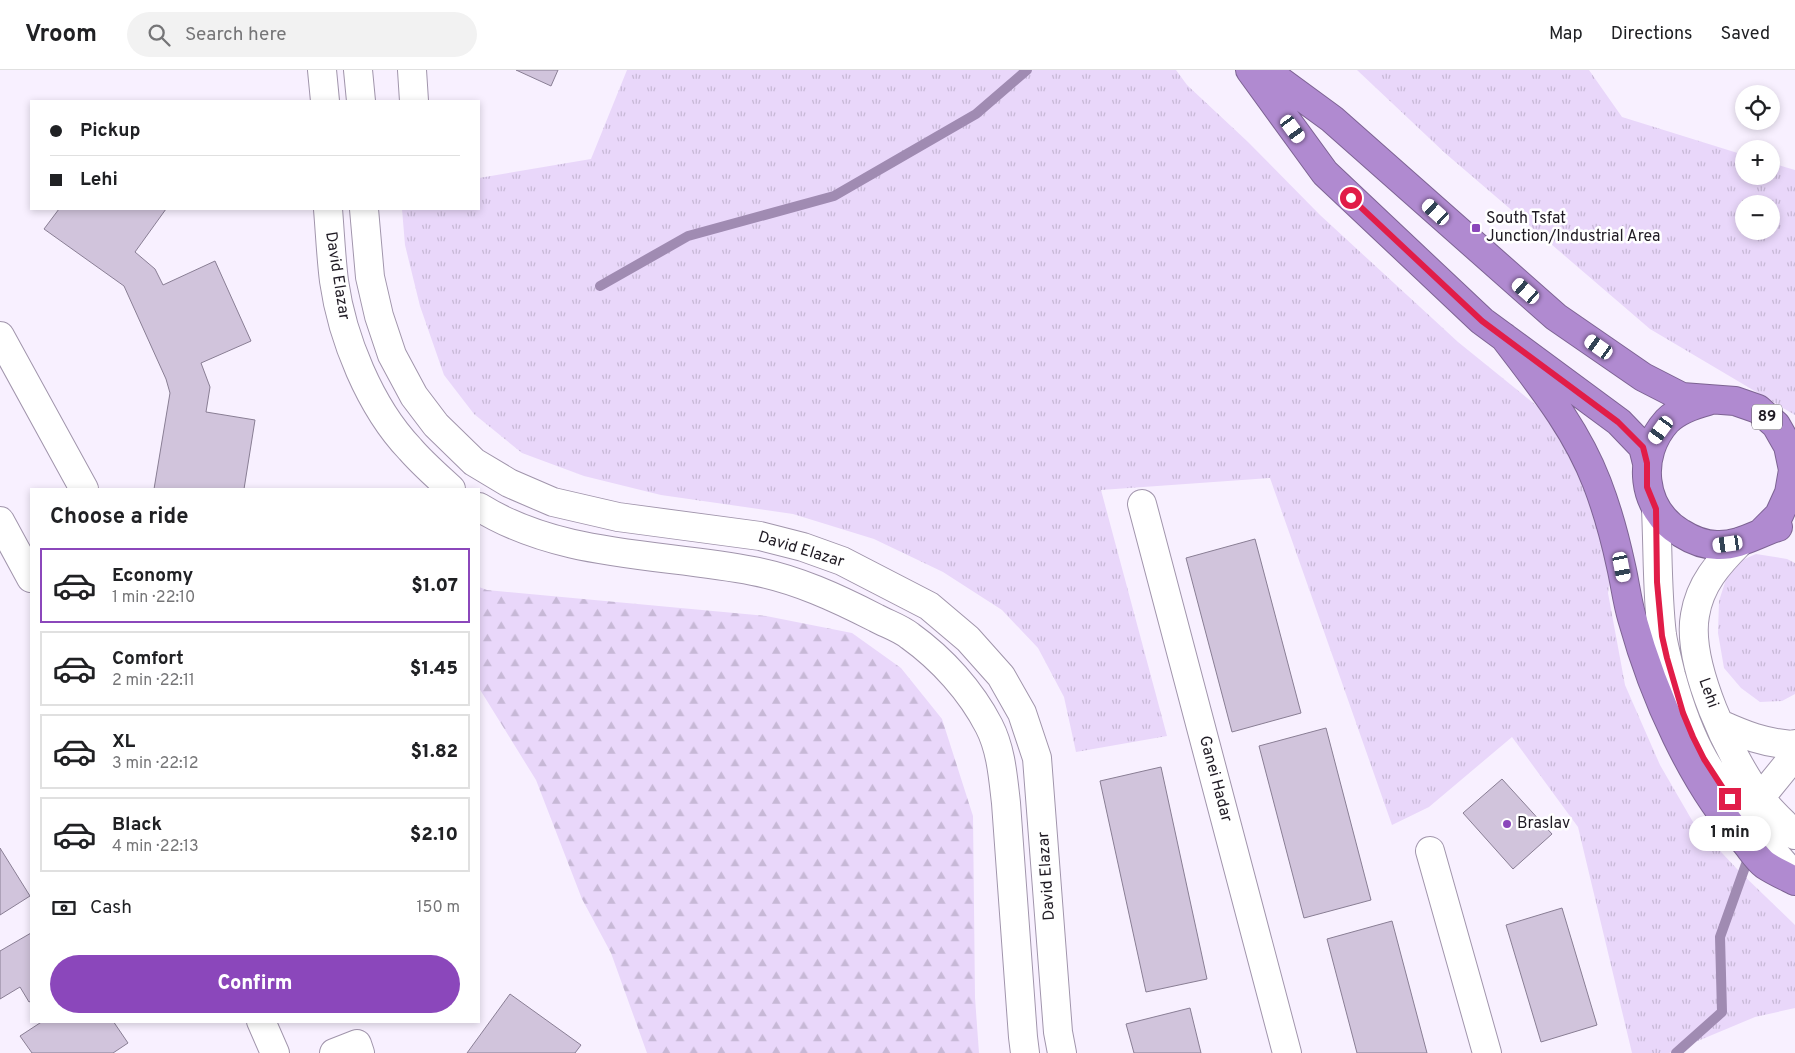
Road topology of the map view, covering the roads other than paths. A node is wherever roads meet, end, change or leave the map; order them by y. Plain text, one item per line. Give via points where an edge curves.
1 (322, 70) edge
2 (358, 70) edge
3 (412, 70) edge
4 (1250, 70) edge
5 (1265, 70) edge
6 (325, 100) edge
7 (361, 100) edge
8 (414, 100) edge
9 (328, 210) edge
10 (364, 210) edge
11 (0, 336) edge
12 (1504, 336) junction
13 (1711, 400) junction
14 (1647, 463) junction
15 (1794, 471) edge
16 (83, 488) edge
17 (450, 488) edge
18 (1142, 504) dead end
19 (480, 507) edge
20 (1656, 509) junction
21 (0, 521) edge
22 (1795, 522) edge
23 (1751, 537) junction
24 (30, 576) edge
25 (1720, 724) junction
26 (1795, 744) edge
27 (1795, 755) edge
28 (1760, 798) junction
29 (1792, 826) edge
30 (1756, 831) junction
31 (1430, 851) dead end
32 (1795, 877) edge
33 (1795, 881) edge
34 (262, 1023) edge
35 (276, 1053) edge
36 (334, 1053) edge
37 (360, 1053) edge
38 (1025, 1053) edge
39 (1062, 1053) edge
40 (1287, 1053) edge
41 (1487, 1053) edge

1 - 6 street
2 - 7 street
3 - 8 street
4 - 12 highway, 89 via 1325,173 1442,285
5 - 13 highway, 89 via 1332,119 1556,317 1643,377 1682,397
9 - 17 street, David Elazar via 335,282 344,326 360,369 383,415 409,449
10 - 39 street, David Elazar via 370,277 392,355 414,396 436,425 474,462 509,483 553,502 618,518 760,536 842,561 929,606 968,639 1001,676 1022,713 1037,758
11 - 16 street
12 - 14 highway, 89 via 1618,422 1643,447
12 - 33 highway via 1561,412 1588,462 1616,543 1638,637 1662,705 1690,762 1734,831 1765,865
13 - 14 highway, 89 via 1688,406 1668,420 1654,440
13 - 15 highway, 89 via 1736,401 1758,409 1776,425 1788,446
14 - 20 highway, 89 via 1647,487
15 - 23 highway, 89 via 1790,493 1779,515
18 - 40 street, Ganei Hadar
19 - 38 street, David Elazar via 542,536 611,552 753,571 792,581 828,594 909,635 943,664 972,697 990,728 1002,766
20 - 23 highway, 89 via 1672,528 1692,540 1716,545
20 - 30 street, Lehi via 1662,636 1683,713 1721,788
21 - 24 street
22 - 23 highway, 89
23 - 25 street, Lehi via 1716,566 1694,617 1696,659
25 - 26 street via 1767,743
25 - 28 street, Lehi via 1737,761
27 - 28 street
28 - 29 street, Lehi
28 - 30 street
29 - 30 street
30 - 32 street, Lehi
31 - 41 street
34 - 35 street
36 - 37 street via 357,1044

